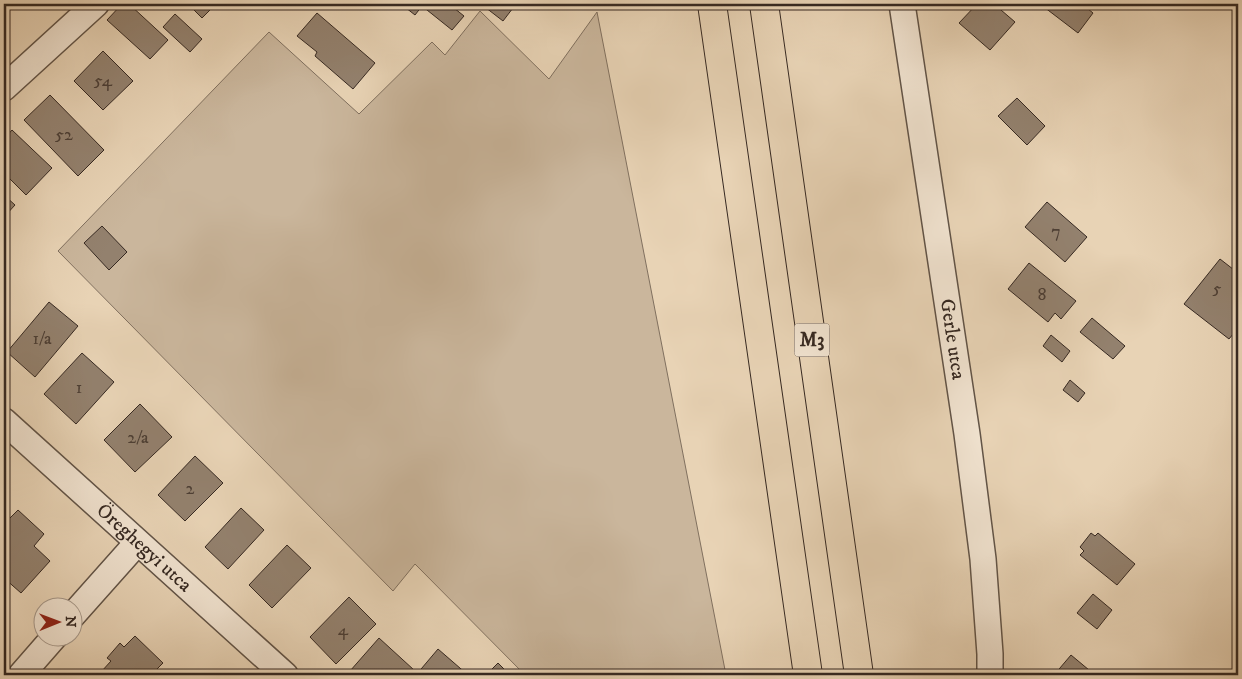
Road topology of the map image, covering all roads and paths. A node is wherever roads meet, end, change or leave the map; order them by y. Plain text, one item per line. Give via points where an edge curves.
1 (96, 4) edge
2 (712, 4) edge
3 (764, 4) edge
4 (902, 4) edge
5 (4, 88) edge
6 (4, 421) edge
7 (137, 543) junction
8 (82, 605) edge
9 (46, 646) edge
10 (21, 675) edge
11 (285, 675) edge
12 (808, 675) edge
13 (859, 675) edge
14 (990, 675) edge

1 - 5 street
2 - 12 highway
3 - 13 highway, M3
4 - 14 street, Gerle utca via 967,434 983,559
6 - 7 street, Öreghegyi utca
7 - 8 street
7 - 11 street, Öreghegyi utca
9 - 10 street

